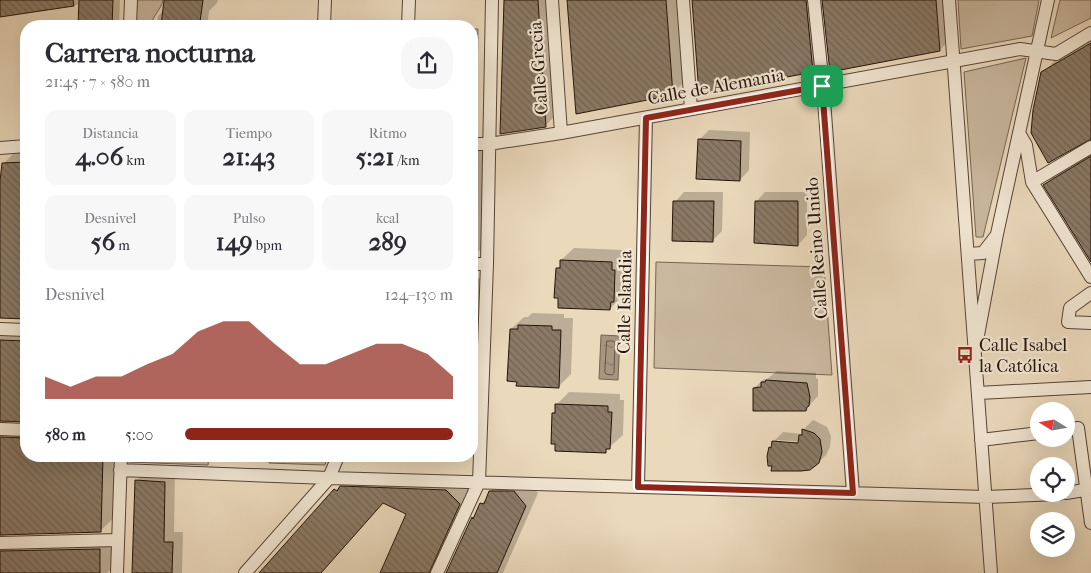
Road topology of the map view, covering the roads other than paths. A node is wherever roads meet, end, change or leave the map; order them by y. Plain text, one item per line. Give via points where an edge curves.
1 (131, 0) edge
2 (325, 0) edge
3 (409, 0) edge
4 (492, 0) edge
5 (552, 0) edge
6 (683, 0) edge
7 (814, 0) edge
8 (949, 0) edge
9 (1048, 0) edge
10 (130, 20) edge
11 (324, 20) edge
12 (408, 20) edge
13 (1091, 33) edge
14 (1036, 52) junction
15 (954, 62) junction
16 (822, 86) junction
17 (691, 109) junction
18 (646, 118) junction
19 (561, 133) junction
20 (1019, 133) junction
21 (478, 144) edge
22 (489, 144) junction
23 (20, 146) edge
24 (1091, 147) edge
25 (0, 148) edge
26 (1032, 182) junction
27 (997, 234) junction
28 (968, 254) junction
29 (478, 264) edge
30 (487, 264) junction
31 (1091, 277) edge
32 (1091, 293) edge
33 (1091, 323) edge
34 (0, 329) edge
35 (20, 330) edge
36 (975, 352) junction
37 (1091, 387) edge
38 (978, 393) junction
39 (1075, 428) edge
40 (0, 429) edge
41 (20, 430) edge
42 (1030, 434) edge
43 (982, 440) junction
44 (121, 462) edge
45 (336, 462) edge
46 (120, 470) junction
47 (329, 478) junction
48 (478, 482) junction
49 (638, 487) junction
50 (1089, 490) edge
51 (1075, 492) edge
52 (853, 493) junction
53 (1030, 495) edge
54 (986, 497) junction
55 (1091, 523) edge
56 (117, 540) junction
57 (0, 543) edge
58 (116, 573) edge
59 (245, 573) edge
60 (437, 573) edge
61 (991, 573) edge

1 - 10 street
2 - 11 street
3 - 12 street
4 - 22 street
5 - 19 street, Calle Grecia
6 - 17 street
7 - 16 street, Calle Reino Unido
8 - 15 street
9 - 14 street
13 - 14 street, Calle de Alemania via 1056,54
14 - 15 street, Calle de Alemania via 1020,49
14 - 20 street
15 - 16 street, Calle de Alemania
15 - 28 street
16 - 17 street, Calle de Alemania
16 - 52 street, Calle Reino Unido
17 - 18 street, Calle de Alemania
18 - 19 street, Calle de Alemania
18 - 49 street, Calle Islandia
19 - 22 street, Calle de Alemania
20 - 26 street via 1026,146
20 - 27 street
21 - 22 street, Calle de Alemania
22 - 30 street
23 - 25 street
24 - 26 street
26 - 31 street
27 - 28 street via 983,253
27 - 36 street
28 - 36 street
29 - 30 street
30 - 48 street
32 - 33 street via 1070,308 1068,322
34 - 35 street
36 - 38 street
37 - 38 street
38 - 43 street
39 - 50 street via 1078,428
40 - 41 street
42 - 43 street
43 - 54 street
44 - 46 street
45 - 47 street
46 - 47 street
46 - 56 street
47 - 48 street
47 - 59 street
48 - 49 street
48 - 60 street
49 - 52 street
50 - 51 street
50 - 55 street
52 - 54 street
53 - 54 street
54 - 61 street
56 - 57 street
56 - 58 street

